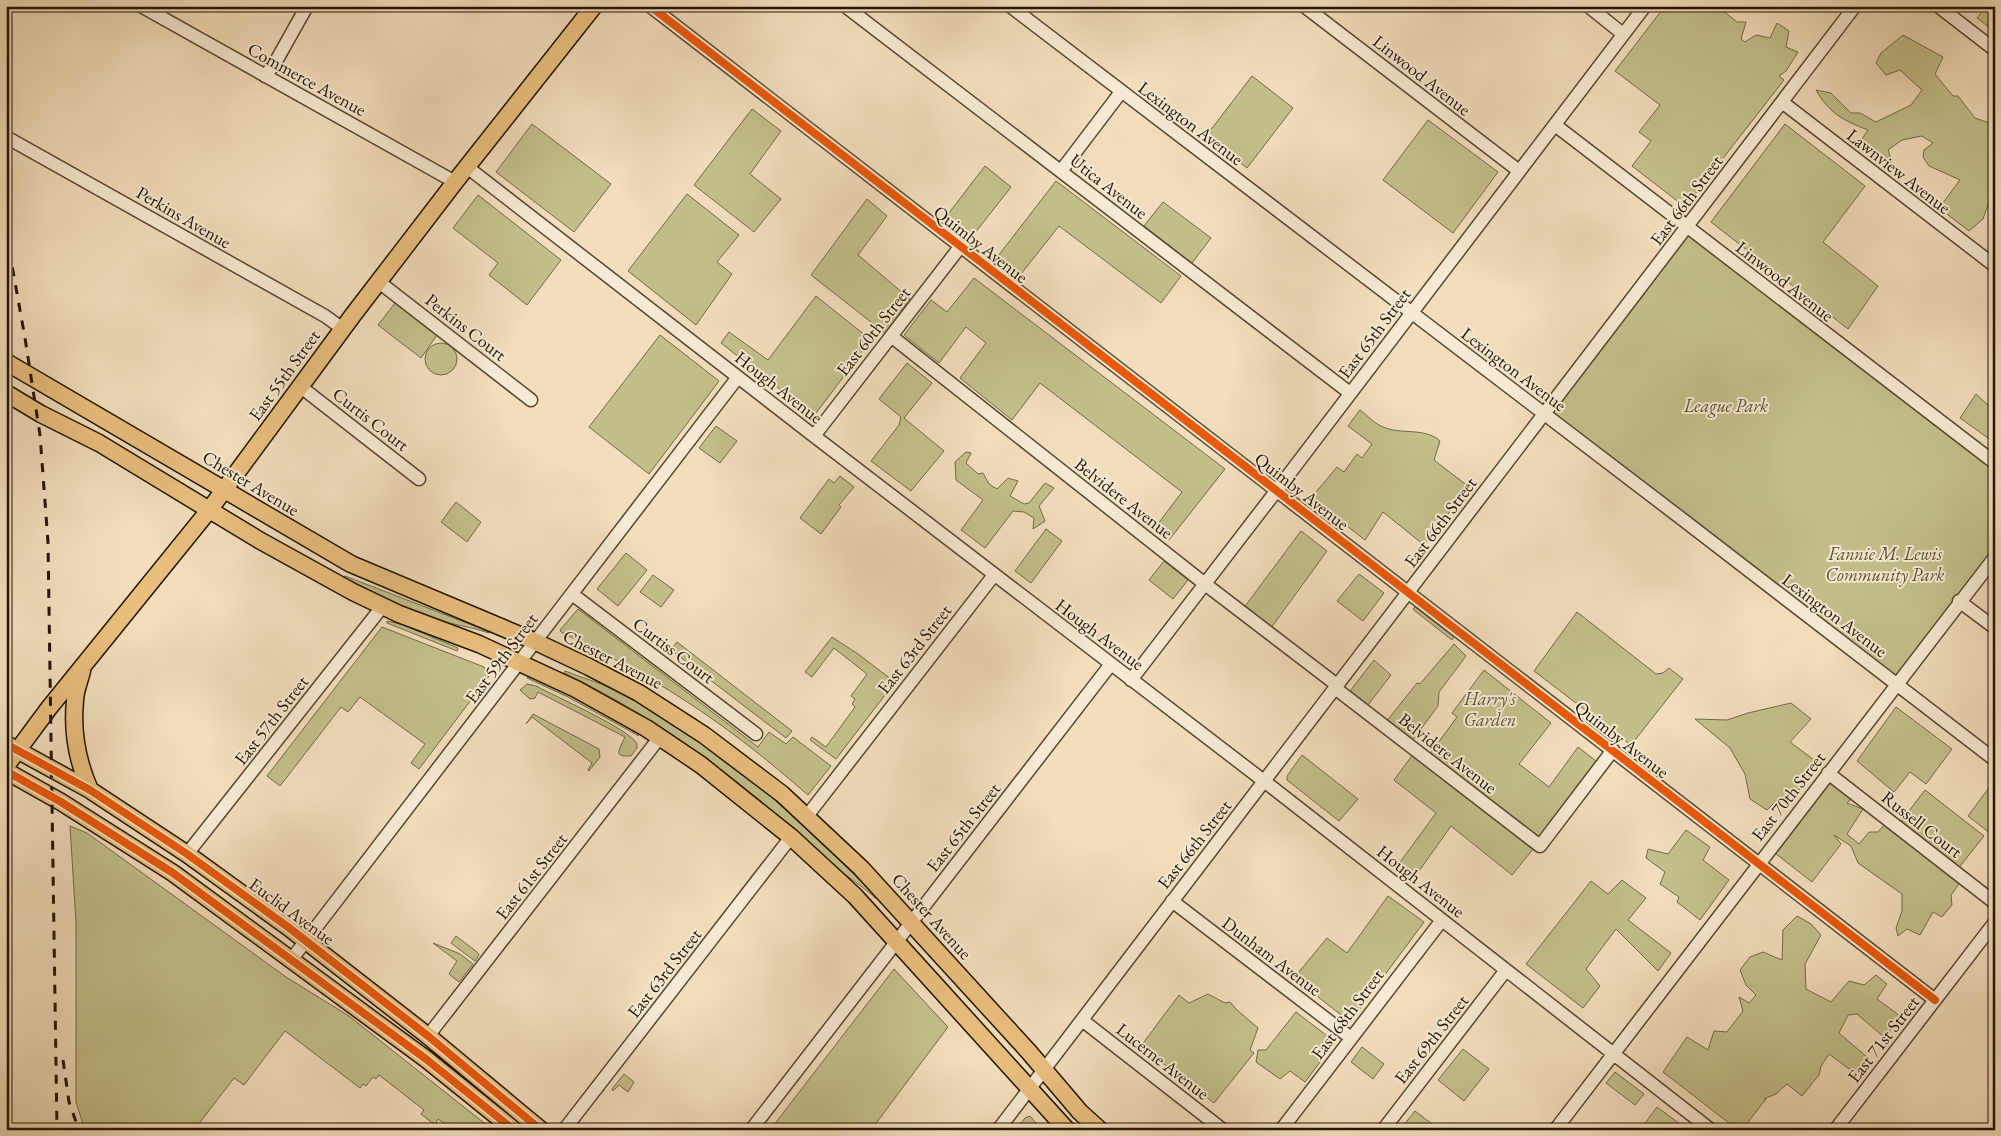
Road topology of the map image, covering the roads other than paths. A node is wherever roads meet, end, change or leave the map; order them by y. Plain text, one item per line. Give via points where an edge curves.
1 (141, 6) edge
2 (307, 6) edge
3 (594, 6) edge
4 (650, 6) edge
5 (846, 6) edge
6 (1010, 6) edge
7 (1304, 6) edge
8 (1588, 6) edge
9 (1644, 6) edge
10 (1856, 6) edge
11 (1938, 6) edge
12 (1623, 34) junction
13 (1995, 50) edge
14 (265, 76) junction
15 (1122, 92) junction
16 (1782, 102) junction
17 (1555, 125) junction
18 (6, 137) edge
19 (467, 167) junction
20 (1061, 171) junction
21 (1519, 171) junction
22 (455, 182) junction
23 (1687, 227) junction
24 (960, 247) junction
25 (1995, 266) edge
26 (379, 282) junction
27 (1411, 313) junction
28 (343, 329) junction
29 (891, 336) junction
30 (6, 362) edge
31 (738, 377) junction
32 (301, 387) junction
33 (6, 393) edge
34 (1350, 393) junction
35 (532, 400) dead end
36 (1544, 414) junction
37 (814, 436) junction
38 (1995, 464) edge
39 (419, 479) dead end
40 (224, 490) junction
41 (1277, 490) junction
42 (210, 509) junction
43 (1995, 556) edge
44 (994, 575) junction
45 (1205, 584) junction
46 (1409, 592) junction
47 (572, 594) junction
48 (1960, 601) junction
49 (382, 607) junction
50 (1995, 628) edge
51 (534, 642) junction
52 (518, 662) junction
53 (1111, 664) junction
54 (83, 666) junction
55 (1131, 680) junction
56 (1896, 685) junction
57 (1336, 687) junction
58 (756, 734) dead end
59 (660, 738) junction
60 (12, 748) edge
61 (1613, 750) junction
62 (1995, 760) edge
63 (6, 766) edge
64 (6, 772) edge
65 (1828, 773) junction
66 (1264, 782) junction
67 (90, 790) junction
68 (807, 816) junction
69 (791, 837) junction
70 (187, 854) junction
71 (1759, 863) junction
72 (1172, 901) junction
73 (1995, 903) edge
74 (1442, 920) junction
75 (1995, 922) edge
76 (912, 923) junction
77 (306, 940) junction
78 (896, 944) junction
79 (292, 960) junction
80 (1506, 970) junction
81 (1935, 1000) junction
82 (1082, 1020) junction
83 (428, 1036) junction
84 (1351, 1038) junction
85 (1613, 1054) junction
86 (1043, 1069) junction
87 (1029, 1088) junction
88 (514, 1130) edge
89 (540, 1130) edge
90 (564, 1130) edge
91 (752, 1130) edge
92 (998, 1130) edge
93 (1067, 1130) edge
94 (1100, 1130) edge
95 (1223, 1130) edge
96 (1281, 1130) edge
97 (1384, 1130) edge
98 (1555, 1130) edge
99 (1711, 1130) edge
100 (1835, 1130) edge

1 - 14 street, Commerce Avenue
2 - 14 street
3 - 19 main road, East 55th Street
4 - 24 street, Quimby Avenue
5 - 20 street, Utica Avenue
6 - 15 street, Lexington Avenue
7 - 21 street, Linwood Avenue
8 - 12 street
9 - 12 street, East 65th Street
10 - 16 street, East 66th Street
11 - 13 street
12 - 17 street, East 65th Street
14 - 22 street, Commerce Avenue
15 - 20 street
15 - 27 street, Lexington Avenue
16 - 23 street, East 66th Street
16 - 25 street, Lawnview Avenue
17 - 21 street, East 65th Street
17 - 23 street, Linwood Avenue
18 - 28 street, Perkins Avenue
19 - 22 main road, East 55th Street
19 - 31 street, Hough Avenue
20 - 34 street, Utica Avenue
21 - 27 street, East 65th Street
22 - 26 main road, East 55th Street
23 - 36 street, East 66th Street
23 - 38 street, Linwood Avenue
24 - 29 street, East 60th Street
24 - 41 street, Quimby Avenue
26 - 28 main road, East 55th Street
26 - 35 street, Perkins Court
27 - 34 street, East 65th Street
27 - 36 street, Lexington Avenue
28 - 32 main road, East 55th Street
29 - 37 street, East 60th Street
29 - 45 street, Belvidere Avenue
30 - 40 main road, Chester Avenue
31 - 37 street, Hough Avenue
31 - 47 street, East 59th Street
32 - 39 street, Curtis Court
32 - 40 main road, East 55th Street
33 - 42 main road via 100,443
34 - 41 street, East 65th Street
36 - 46 street, East 66th Street
36 - 56 street, Lexington Avenue
37 - 44 street, Hough Avenue
40 - 42 main road, East 55th Street
40 - 51 main road, Chester Avenue via 351,564
41 - 45 street, East 65th Street
41 - 46 street, Quimby Avenue
42 - 49 main road via 301,564
42 - 54 main road, East 55th Street
43 - 48 street, East 70th Street
44 - 53 street, Hough Avenue
44 - 68 street, East 63rd Street
45 - 55 street, East 65th Street
45 - 57 street, Belvidere Avenue
46 - 57 street, East 66th Street
46 - 61 street, Quimby Avenue
47 - 51 street, East 59th Street
47 - 58 street, Curtiss Court
48 - 50 street
48 - 56 street, East 70th Street
49 - 52 main road
49 - 70 street, East 57th Street
51 - 52 street, East 59th Street
51 - 68 main road, Chester Avenue via 614,680 680,718 759,775
52 - 59 main road via 597,700
52 - 77 street, East 59th Street
53 - 55 street, Hough Avenue
53 - 76 street, East 65th Street
54 - 60 main road, East 55th Street
54 - 67 main road via 75,701 76,740 81,770
55 - 66 street, Hough Avenue
56 - 62 street, Lexington Avenue
56 - 65 street, East 70th Street
57 - 61 street, Belvidere Avenue via 1540,846
57 - 66 street, East 66th Street
59 - 69 main road via 720,778
59 - 83 street, East 61st Street
60 - 63 main road, East 55th Street
60 - 67 main road, Euclid Avenue
61 - 71 street, Quimby Avenue
64 - 79 main road via 61,802 173,873
65 - 71 street, East 70th Street
65 - 73 street, Russell Court
66 - 72 street, East 66th Street
66 - 74 street, Hough Avenue
67 - 70 main road, Euclid Avenue
68 - 76 main road, Chester Avenue
69 - 78 main road via 855,896
69 - 90 street, East 63rd Street
70 - 77 main road, Euclid Avenue
71 - 81 street, Quimby Avenue
71 - 85 street, East 70th Street
72 - 82 street, East 66th Street
72 - 84 street, Dunham Avenue
74 - 80 street, Hough Avenue
74 - 84 street, East 68th Street
75 - 81 street, East 71st Street
76 - 78 street, East 65th Street
76 - 86 main road, Chester Avenue
77 - 79 street, East 59th Street
77 - 83 main road, Euclid Avenue
78 - 87 main road
78 - 91 street, East 65th Street
79 - 88 main road via 426,1059
80 - 85 street, Hough Avenue
80 - 97 street, East 69th Street
81 - 100 street, East 71st Street
82 - 86 street, East 66th Street
82 - 95 street, Lucerne Avenue
83 - 89 main road, Euclid Avenue
84 - 96 street, East 68th Street
85 - 98 street, East 70th Street
85 - 99 street, Hough Avenue
86 - 87 street, East 66th Street
86 - 94 main road, Chester Avenue
87 - 92 street, East 66th Street
87 - 93 main road

